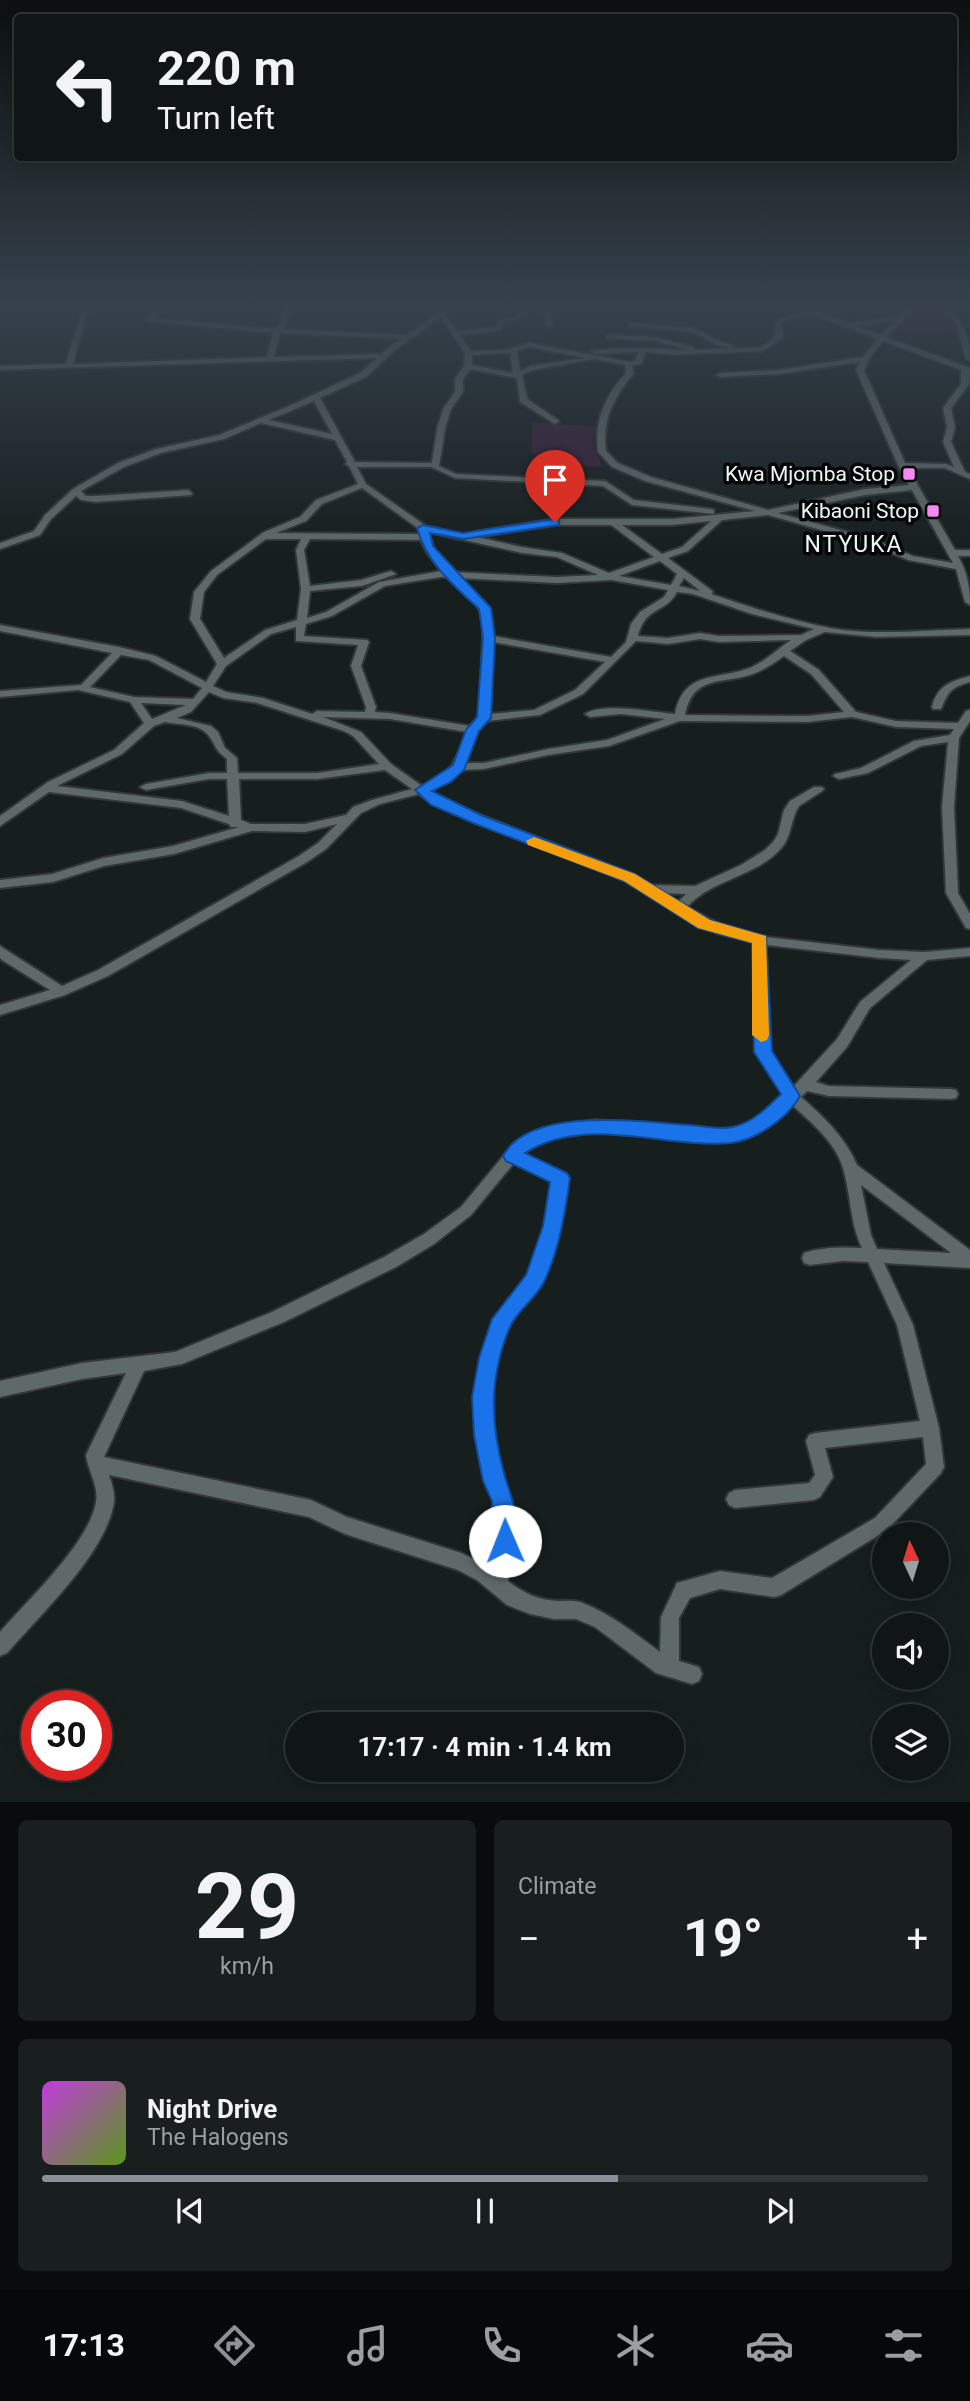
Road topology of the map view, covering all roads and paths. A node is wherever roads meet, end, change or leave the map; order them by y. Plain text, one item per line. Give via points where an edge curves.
1 (336, 387) edge
2 (459, 387) edge
3 (522, 387) edge
4 (617, 387) edge
5 (867, 387) edge
6 (963, 387) edge
7 (316, 397) junction
8 (260, 421) junction
9 (555, 422) dead end
10 (338, 438) junction
11 (349, 464) junction
12 (432, 465) junction
13 (902, 465) junction
14 (966, 474) edge
15 (363, 485) junction
16 (914, 487) junction
17 (76, 491) junction
18 (188, 493) dead end
19 (765, 513) junction
20 (724, 516) junction
21 (612, 522) junction
22 (423, 533) junction
23 (307, 535) junction
24 (264, 536) junction
25 (463, 536) junction
26 (0, 546) edge
27 (952, 553) junction
28 (970, 553) edge
29 (661, 559) junction
30 (960, 568) junction
31 (450, 574) junction
32 (437, 575) junction
33 (681, 575) junction
34 (610, 577) junction
35 (306, 589) junction
36 (674, 590) junction
37 (970, 601) edge
38 (723, 602) junction
39 (301, 624) junction
40 (0, 628) edge
41 (824, 629) junction
42 (970, 632) edge
43 (800, 636) junction
44 (489, 638) junction
45 (632, 638) junction
46 (119, 650) junction
47 (782, 650) junction
48 (612, 660) junction
49 (222, 664) junction
50 (970, 679) edge
51 (85, 687) junction
52 (206, 689) junction
53 (0, 694) edge
54 (134, 700) junction
55 (195, 702) junction
56 (937, 707) dead end
57 (970, 713) edge
58 (309, 714) junction
59 (370, 714) junction
60 (590, 714) dead end
61 (852, 714) junction
62 (484, 718) junction
63 (679, 718) junction
64 (167, 719) junction
65 (150, 724) junction
66 (962, 726) junction
67 (472, 730) junction
68 (954, 738) junction
69 (387, 766) junction
70 (459, 767) junction
71 (839, 776) dead end
72 (235, 777) junction
73 (46, 788) junction
74 (146, 788) dead end
75 (818, 789) dead end
76 (422, 790) junction
77 (347, 818) junction
78 (0, 822) edge
79 (235, 824) junction
80 (252, 827) junction
81 (0, 884) edge
82 (650, 889) junction
83 (694, 890) junction
84 (679, 909) junction
85 (970, 925) edge
86 (761, 940) junction
87 (0, 950) edge
88 (970, 951) edge
89 (924, 956) junction
90 (60, 992) junction
91 (0, 1010) edge
92 (807, 1083) junction
93 (951, 1094) dead end
94 (791, 1096) junction
95 (513, 1156) junction
96 (851, 1169) junction
97 (873, 1257) junction
98 (810, 1258) dead end
99 (970, 1260) edge
100 (139, 1364) junction
101 (0, 1389) edge
102 (930, 1428) junction
103 (96, 1464) junction
104 (735, 1499) dead end
105 (498, 1584) junction
106 (0, 1646) edge
107 (670, 1668) junction
108 (692, 1674) dead end

1 - 7 street
2 - 12 street via 443,421
3 - 9 street via 526,404
4 - 19 street via 600,432 605,458 648,479
5 - 13 street
6 - 14 street via 947,408 951,427 947,442
7 - 8 street
7 - 10 street
8 - 10 street
8 - 17 street via 220,437 137,458
10 - 11 street
11 - 12 street
11 - 15 street
12 - 20 street via 455,476 605,484 632,502
13 - 14 street via 940,465
13 - 16 street
15 - 22 street
15 - 24 street via 319,502 303,519
16 - 19 street
16 - 27 street
17 - 18 street via 84,498 96,499
17 - 26 street via 37,533
19 - 20 street
19 - 30 street via 870,541 911,558
20 - 21 street
20 - 29 street via 685,550
21 - 25 street via 555,522
21 - 29 street
22 - 23 street
22 - 25 street
22 - 31 street
23 - 24 street
23 - 35 street via 300,550
24 - 49 street via 208,578 199,592 195,619
25 - 34 street via 559,555
27 - 28 street
27 - 30 street
29 - 33 street
29 - 34 street
30 - 37 street
31 - 32 street
31 - 34 street via 557,580
31 - 44 street via 485,608
32 - 35 street via 387,574 362,583
32 - 39 street via 389,582
33 - 36 street
33 - 38 street
34 - 36 street
35 - 39 street
36 - 38 street
36 - 45 street via 643,614
38 - 41 street
39 - 49 street via 268,632
39 - 59 street via 299,639 364,642 356,666
40 - 46 street
41 - 42 street via 863,634
41 - 43 street
43 - 45 street
43 - 47 street
44 - 48 street
44 - 62 street
45 - 48 street
46 - 51 street
46 - 52 street via 168,664
47 - 61 street via 815,672
47 - 63 street via 748,673 703,681 685,699
48 - 62 street via 579,692 549,708
49 - 52 street
50 - 56 street via 946,687
51 - 53 street
51 - 54 street
52 - 55 street
52 - 58 street
54 - 55 street
54 - 65 street
55 - 64 street
57 - 66 street
58 - 59 street
58 - 69 street via 357,734
59 - 67 street
60 - 63 street
61 - 63 street via 807,719
61 - 66 street via 895,724
62 - 67 street
63 - 70 street via 609,743
64 - 65 street
64 - 72 street via 208,726 218,738 220,750 232,758
65 - 73 street via 111,757
66 - 68 street
67 - 70 street
68 - 71 street via 918,743 864,771
68 - 85 street via 948,807 952,890
69 - 72 street via 317,776
69 - 76 street
70 - 76 street
72 - 74 street via 209,776
72 - 79 street
73 - 78 street
73 - 79 street via 182,805
75 - 83 street via 790,805 785,836 772,850 750,866
76 - 77 street via 376,802
76 - 82 street via 468,815
77 - 80 street via 305,828
77 - 90 street via 303,859 136,957
79 - 80 street
80 - 81 street via 53,878
82 - 83 street
82 - 84 street
83 - 84 street
84 - 86 street via 712,927
86 - 89 street
86 - 94 street via 763,1052
87 - 90 street
88 - 89 street
89 - 92 street via 864,1005 842,1043
90 - 91 street
92 - 93 street via 829,1091
92 - 94 street
94 - 95 street via 764,1122 732,1135 595,1126 545,1135 519,1147
94 - 96 street via 820,1122 844,1152
95 - 100 street via 466,1211 390,1262 216,1344 176,1359
95 - 105 street via 560,1178 553,1226 535,1279 503,1319 489,1358 483,1397 487,1446 503,1500 505,1541
96 - 97 street via 863,1236
96 - 99 street
97 - 98 street
97 - 99 street
97 - 102 street via 905,1325
100 - 101 street
100 - 103 street via 104,1429
102 - 104 street via 815,1441 824,1477 814,1491
102 - 107 street via 935,1467 881,1524 774,1588 720,1580 684,1590 670,1617
103 - 105 street via 312,1509 345,1525 461,1562
103 - 106 street via 103,1476 102,1517 76,1558
105 - 107 street via 530,1605 576,1610 601,1620
107 - 108 street

